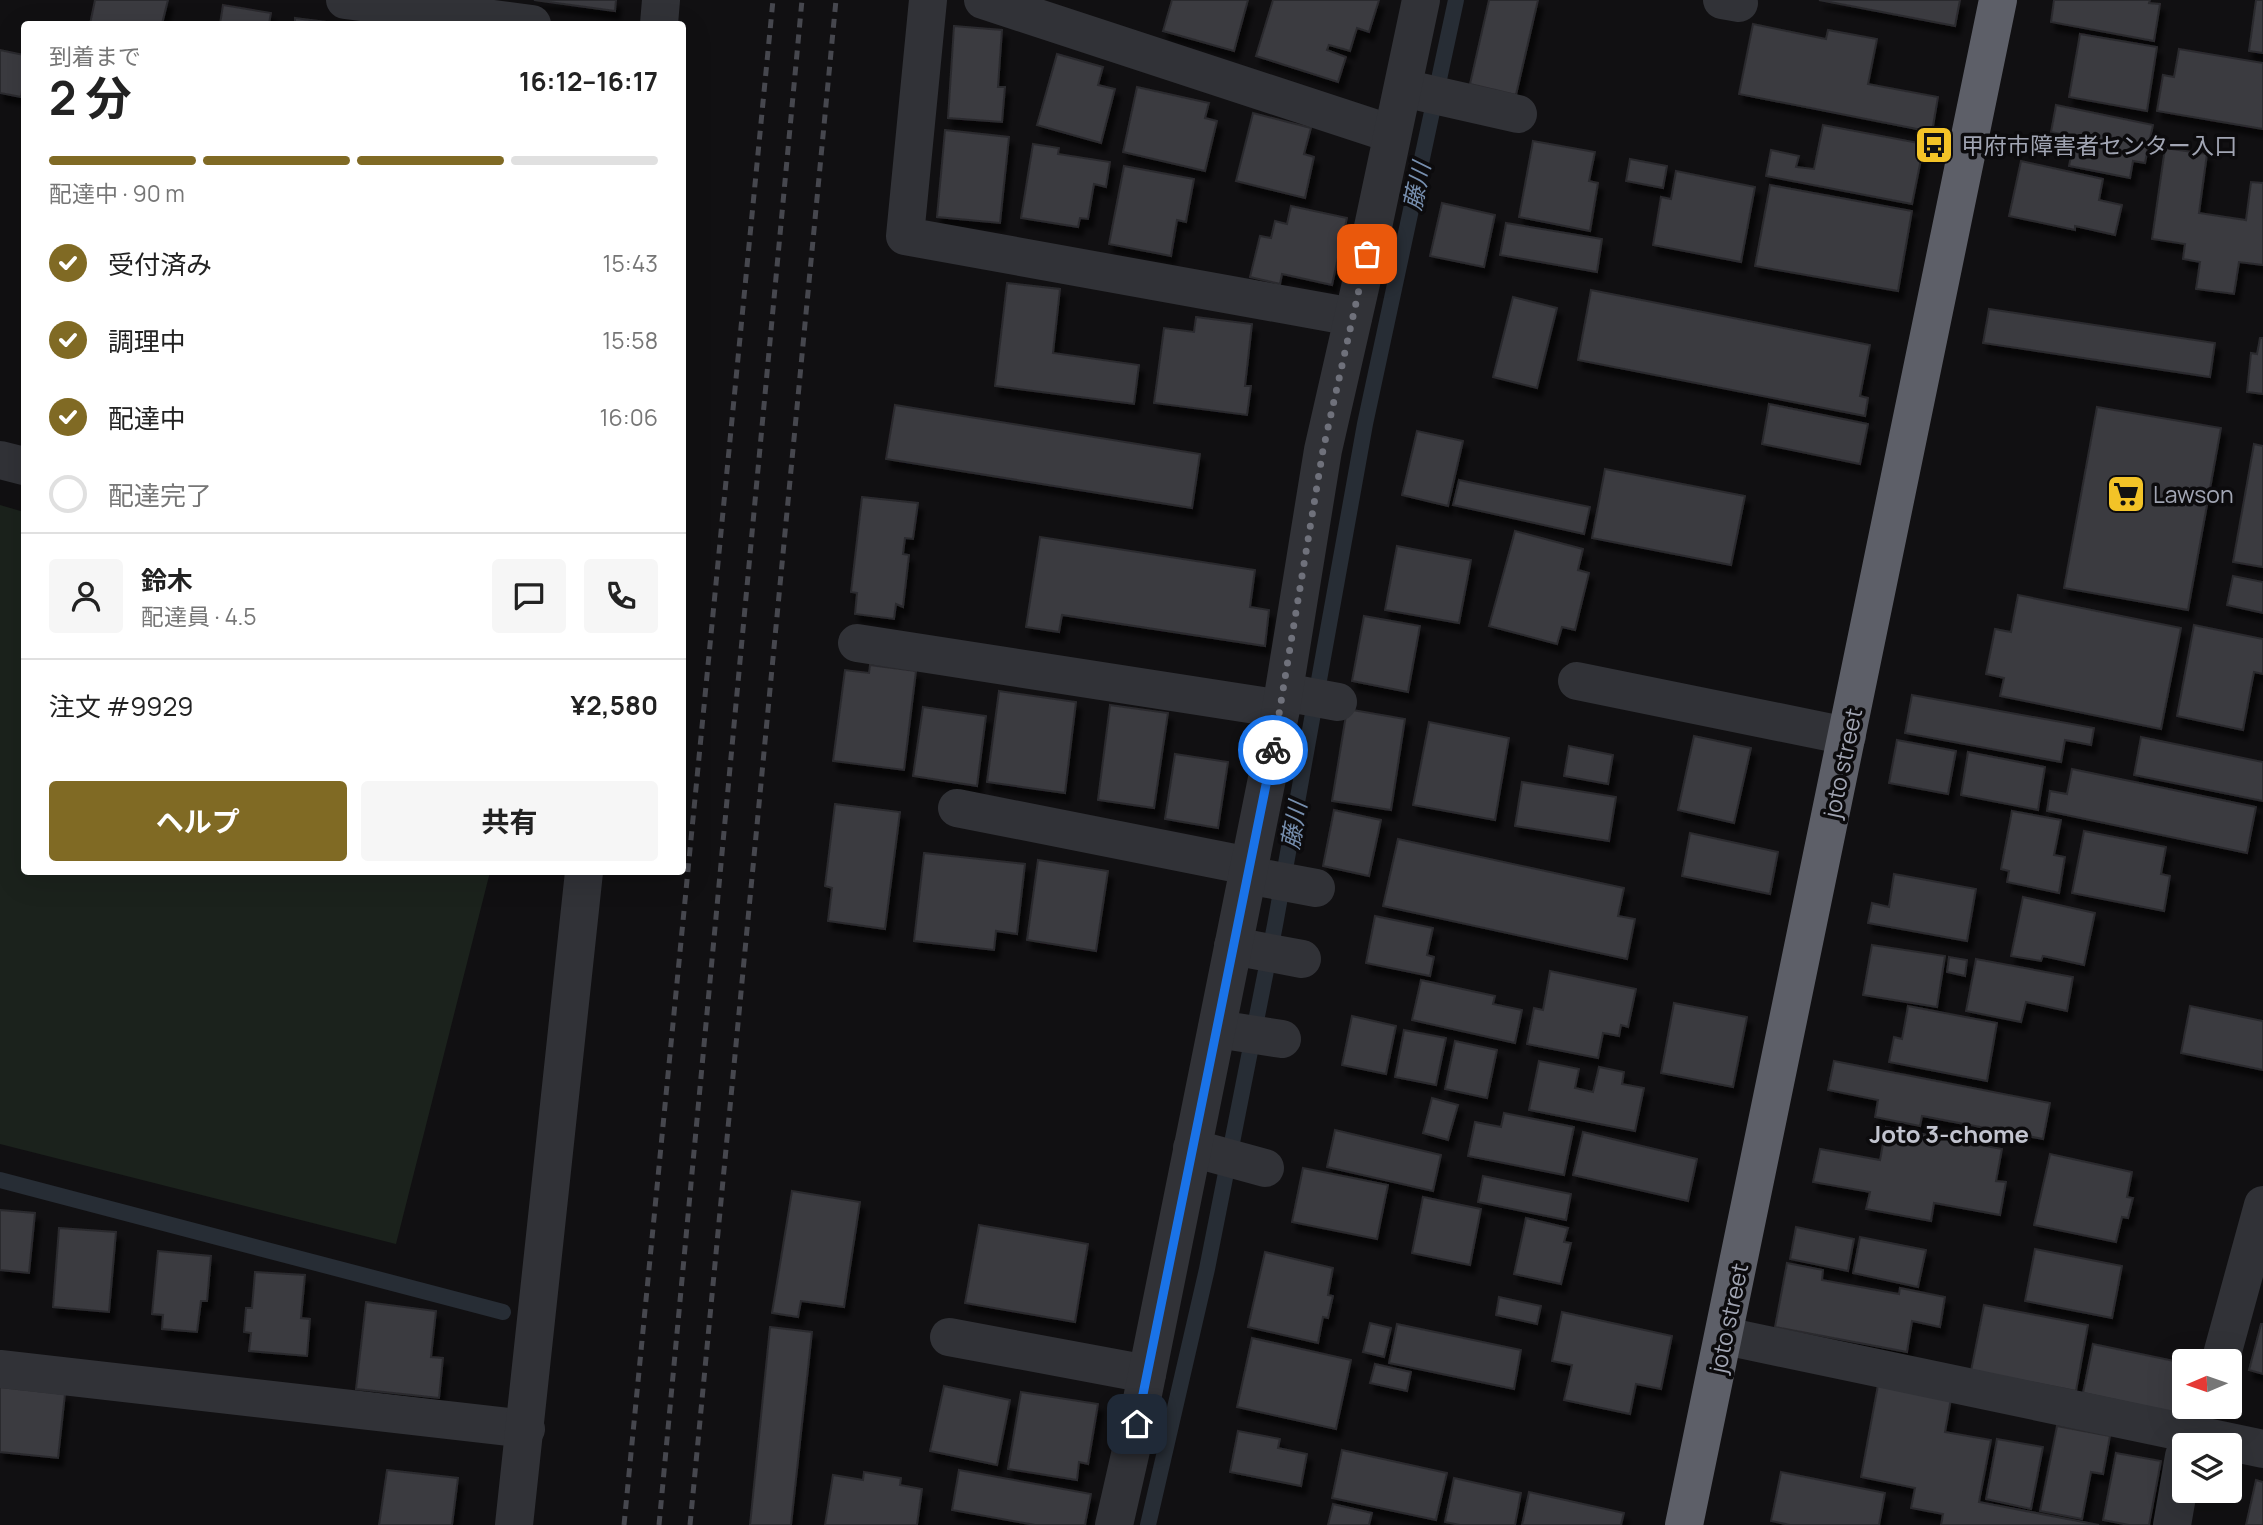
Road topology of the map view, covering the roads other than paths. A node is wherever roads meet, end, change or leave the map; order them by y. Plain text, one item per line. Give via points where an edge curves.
1 (345, 0) edge
2 (661, 0) edge
3 (928, 0) edge
4 (983, 0) edge
5 (1421, 0) edge
6 (1998, 0) edge
7 (1022, 6) edge
8 (510, 21) edge
9 (659, 21) edge
10 (1410, 89) junction
11 (1518, 114) dead end
12 (1392, 134) junction
13 (1353, 317) junction
14 (0, 460) edge
15 (21, 465) edge
16 (857, 643) dead end
17 (1577, 681) dead end
18 (1288, 699) junction
19 (1338, 702) dead end
20 (1847, 736) junction
21 (957, 808) dead end
22 (1253, 873) junction
23 (584, 875) edge
24 (1316, 888) dead end
25 (1241, 947) junction
26 (1302, 959) dead end
27 (1225, 1030) junction
28 (1282, 1039) dead end
29 (1201, 1151) junction
30 (1265, 1168) dead end
31 (2263, 1205) edge
32 (1725, 1336) junction
33 (949, 1337) dead end
34 (2224, 1349) edge
35 (0, 1369) edge
36 (1147, 1374) junction
37 (526, 1429) junction
38 (2179, 1433) edge
39 (2242, 1446) edge
40 (2263, 1450) edge
41 (2177, 1503) edge
42 (514, 1525) edge
43 (1114, 1525) edge
44 (1684, 1525) edge
45 (2172, 1525) edge

1 - 8 street
2 - 9 street
3 - 13 street via 905,236
4 - 7 street
5 - 10 street
6 - 20 highway, joto street
7 - 12 street
10 - 11 street
10 - 12 street
12 - 13 street
13 - 18 street via 1323,450
14 - 15 street
16 - 18 street
17 - 20 street
18 - 19 street
18 - 22 street
20 - 32 highway, joto street
21 - 22 street
22 - 24 street
22 - 25 street
23 - 37 street
25 - 26 street
25 - 27 street
27 - 28 street
27 - 29 street
29 - 30 street
29 - 36 street
31 - 34 street
32 - 38 street
32 - 44 highway, joto street
33 - 36 street
35 - 37 street
36 - 43 street
37 - 42 street
39 - 40 street
41 - 45 street

